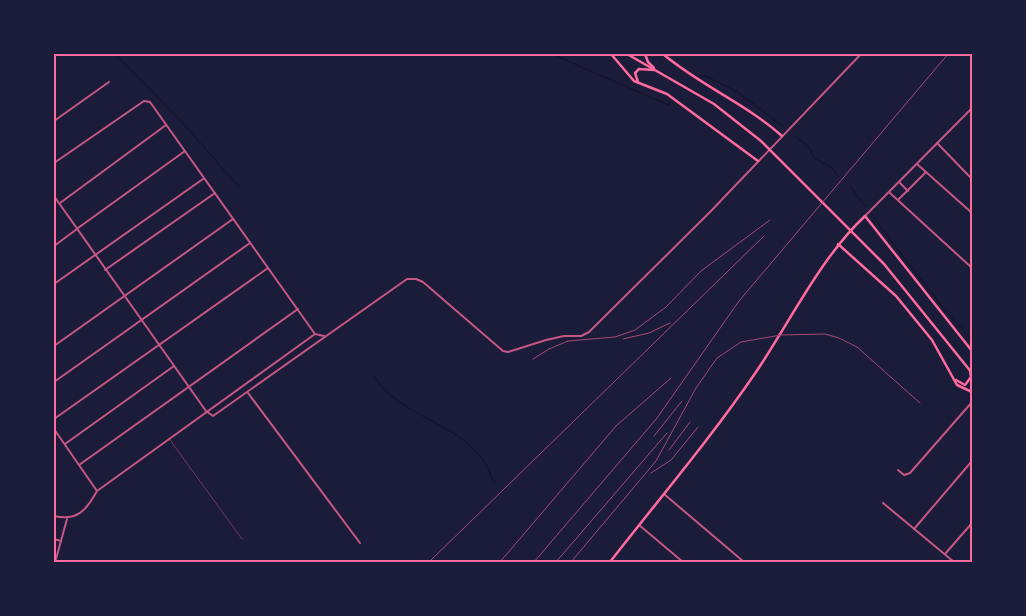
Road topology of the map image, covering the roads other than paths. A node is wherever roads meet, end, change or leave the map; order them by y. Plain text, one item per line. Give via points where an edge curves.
1 (611, 54) edge
2 (627, 54) edge
3 (645, 54) edge
4 (663, 54) edge
5 (861, 54) edge
6 (656, 70) junction
7 (108, 82) dead end
8 (639, 84) junction
9 (972, 108) edge
10 (54, 121) edge
11 (166, 125) junction
12 (782, 136) junction
13 (937, 143) junction
14 (186, 151) junction
15 (758, 161) junction
16 (54, 163) edge
17 (917, 164) junction
18 (926, 172) junction
19 (204, 178) junction
20 (972, 179) edge
21 (900, 183) junction
22 (908, 190) junction
23 (215, 193) junction
24 (890, 193) junction
25 (54, 196) edge
26 (898, 200) junction
27 (57, 202) edge
28 (972, 213) edge
29 (865, 216) junction
30 (233, 219) junction
31 (76, 229) junction
32 (250, 243) junction
33 (838, 244) junction
34 (54, 246) edge
35 (95, 255) junction
36 (268, 268) junction
37 (972, 268) edge
38 (106, 270) junction
39 (54, 284) edge
40 (124, 296) junction
41 (298, 309) junction
42 (142, 320) junction
43 (315, 334) junction
44 (324, 336) junction
45 (159, 344) junction
46 (54, 346) edge
47 (972, 351) edge
48 (174, 366) junction
49 (971, 371) edge
50 (952, 376) junction
51 (54, 382) edge
52 (189, 388) junction
53 (247, 392) junction
54 (972, 392) edge
55 (972, 402) edge
56 (206, 412) junction
57 (54, 419) edge
58 (54, 429) edge
59 (169, 439) junction
60 (65, 444) junction
61 (972, 461) edge
62 (79, 465) junction
63 (898, 470) dead end
64 (97, 491) junction
65 (663, 494) junction
66 (883, 504) dead end
67 (54, 516) edge
68 (67, 518) junction
69 (972, 523) edge
70 (639, 525) junction
71 (914, 529) junction
72 (242, 539) dead end
73 (54, 540) edge
74 (61, 541) junction
75 (360, 543) dead end
76 (945, 554) junction
77 (54, 559) edge
78 (610, 562) edge
79 (683, 562) edge
80 (744, 562) edge
81 (954, 562) edge

1 - 8 main road
2 - 6 main road
3 - 6 main road
4 - 12 main road via 687,74 761,117
5 - 12 street
6 - 8 main road via 639,69 635,77
6 - 49 main road via 714,104 761,141 884,264
7 - 10 street
8 - 15 main road via 667,94
9 - 13 street
11 - 14 street
11 - 16 street via 150,102 144,101
11 - 27 street
12 - 15 street
13 - 17 street
13 - 20 street
14 - 19 street
14 - 31 street
15 - 44 street via 589,332 581,336 564,336 503,351 423,282 413,278
17 - 18 street
17 - 21 street
18 - 22 street
18 - 28 street
19 - 23 street
19 - 35 street
21 - 22 street
21 - 24 street
22 - 26 street
23 - 30 street
23 - 38 street
24 - 26 street
24 - 29 street
25 - 27 street
26 - 37 street
27 - 31 street
29 - 33 main road
29 - 47 main road
30 - 32 street
30 - 40 street
31 - 34 street
31 - 35 street
32 - 36 street
32 - 42 street
33 - 50 main road via 896,296 932,340
33 - 65 main road via 755,374
35 - 38 street
35 - 39 street
36 - 41 street
36 - 45 street
38 - 40 street
40 - 42 street
40 - 46 street
41 - 43 street
41 - 52 street
42 - 45 street
42 - 51 street
43 - 44 street
43 - 56 street
44 - 53 street
45 - 48 street
45 - 57 street
48 - 52 street
48 - 60 street
49 - 50 main road via 965,385
50 - 54 main road via 959,387
52 - 56 street
52 - 62 street
53 - 56 street via 216,416
53 - 75 street
55 - 63 street via 910,473 904,475
56 - 59 street
58 - 60 street
59 - 64 street
59 - 72 lane
60 - 62 street
61 - 71 street
62 - 64 street
64 - 68 street via 84,511
65 - 70 main road
65 - 80 street
66 - 71 street
67 - 68 street
68 - 74 street
69 - 76 street
70 - 78 main road
70 - 79 street
71 - 76 street
73 - 74 street
74 - 77 street
76 - 81 street

